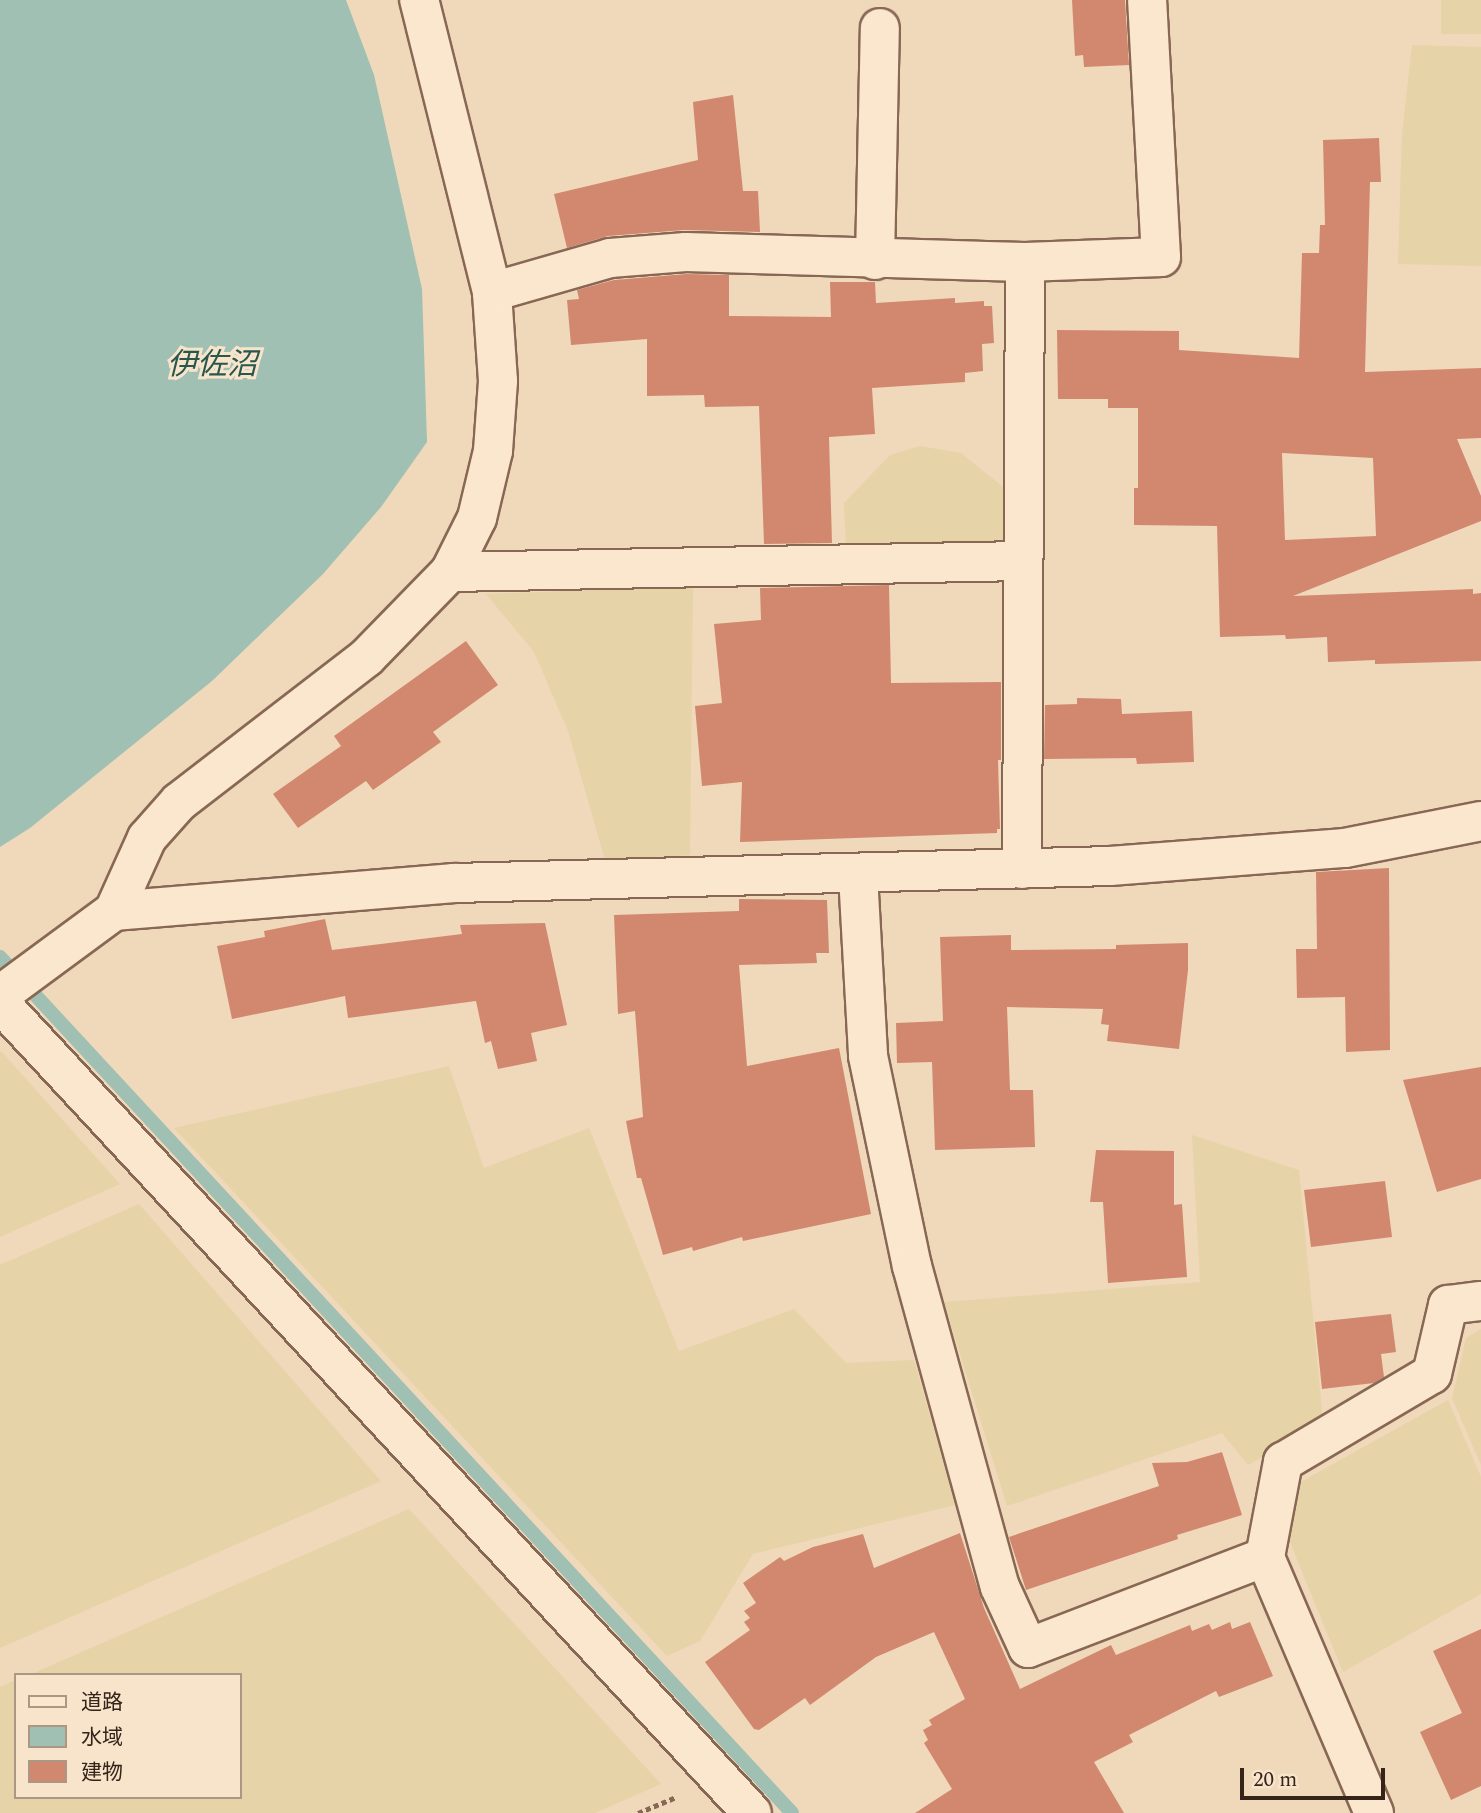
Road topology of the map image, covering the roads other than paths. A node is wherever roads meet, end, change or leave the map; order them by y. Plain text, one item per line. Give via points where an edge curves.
1 (419, 0) edge
2 (1147, 0) edge
3 (880, 28) dead end
4 (875, 260) junction
5 (1025, 262) junction
6 (492, 292) junction
7 (1023, 561) junction
8 (450, 572) junction
9 (1481, 821) edge
10 (1022, 869) junction
11 (858, 875) junction
12 (114, 911) junction
13 (0, 995) edge
14 (0, 1003) edge
15 (1481, 1301) edge
16 (1265, 1557) junction
17 (752, 1813) edge
18 (1374, 1813) edge

1 - 6 street
2 - 5 street via 1161,257
3 - 4 street
4 - 5 street
4 - 6 street via 686,252 610,258
5 - 7 street
6 - 8 street via 498,381 493,451 477,518
7 - 8 street
7 - 10 street
8 - 12 street via 367,657 179,802 147,838
9 - 10 street via 1345,848
10 - 11 street
11 - 12 street via 454,883
11 - 16 street via 868,1056 912,1266 1000,1587 1028,1648
12 - 13 street
14 - 17 street
15 - 16 street via 1448,1305 1432,1374 1283,1462
16 - 18 street

